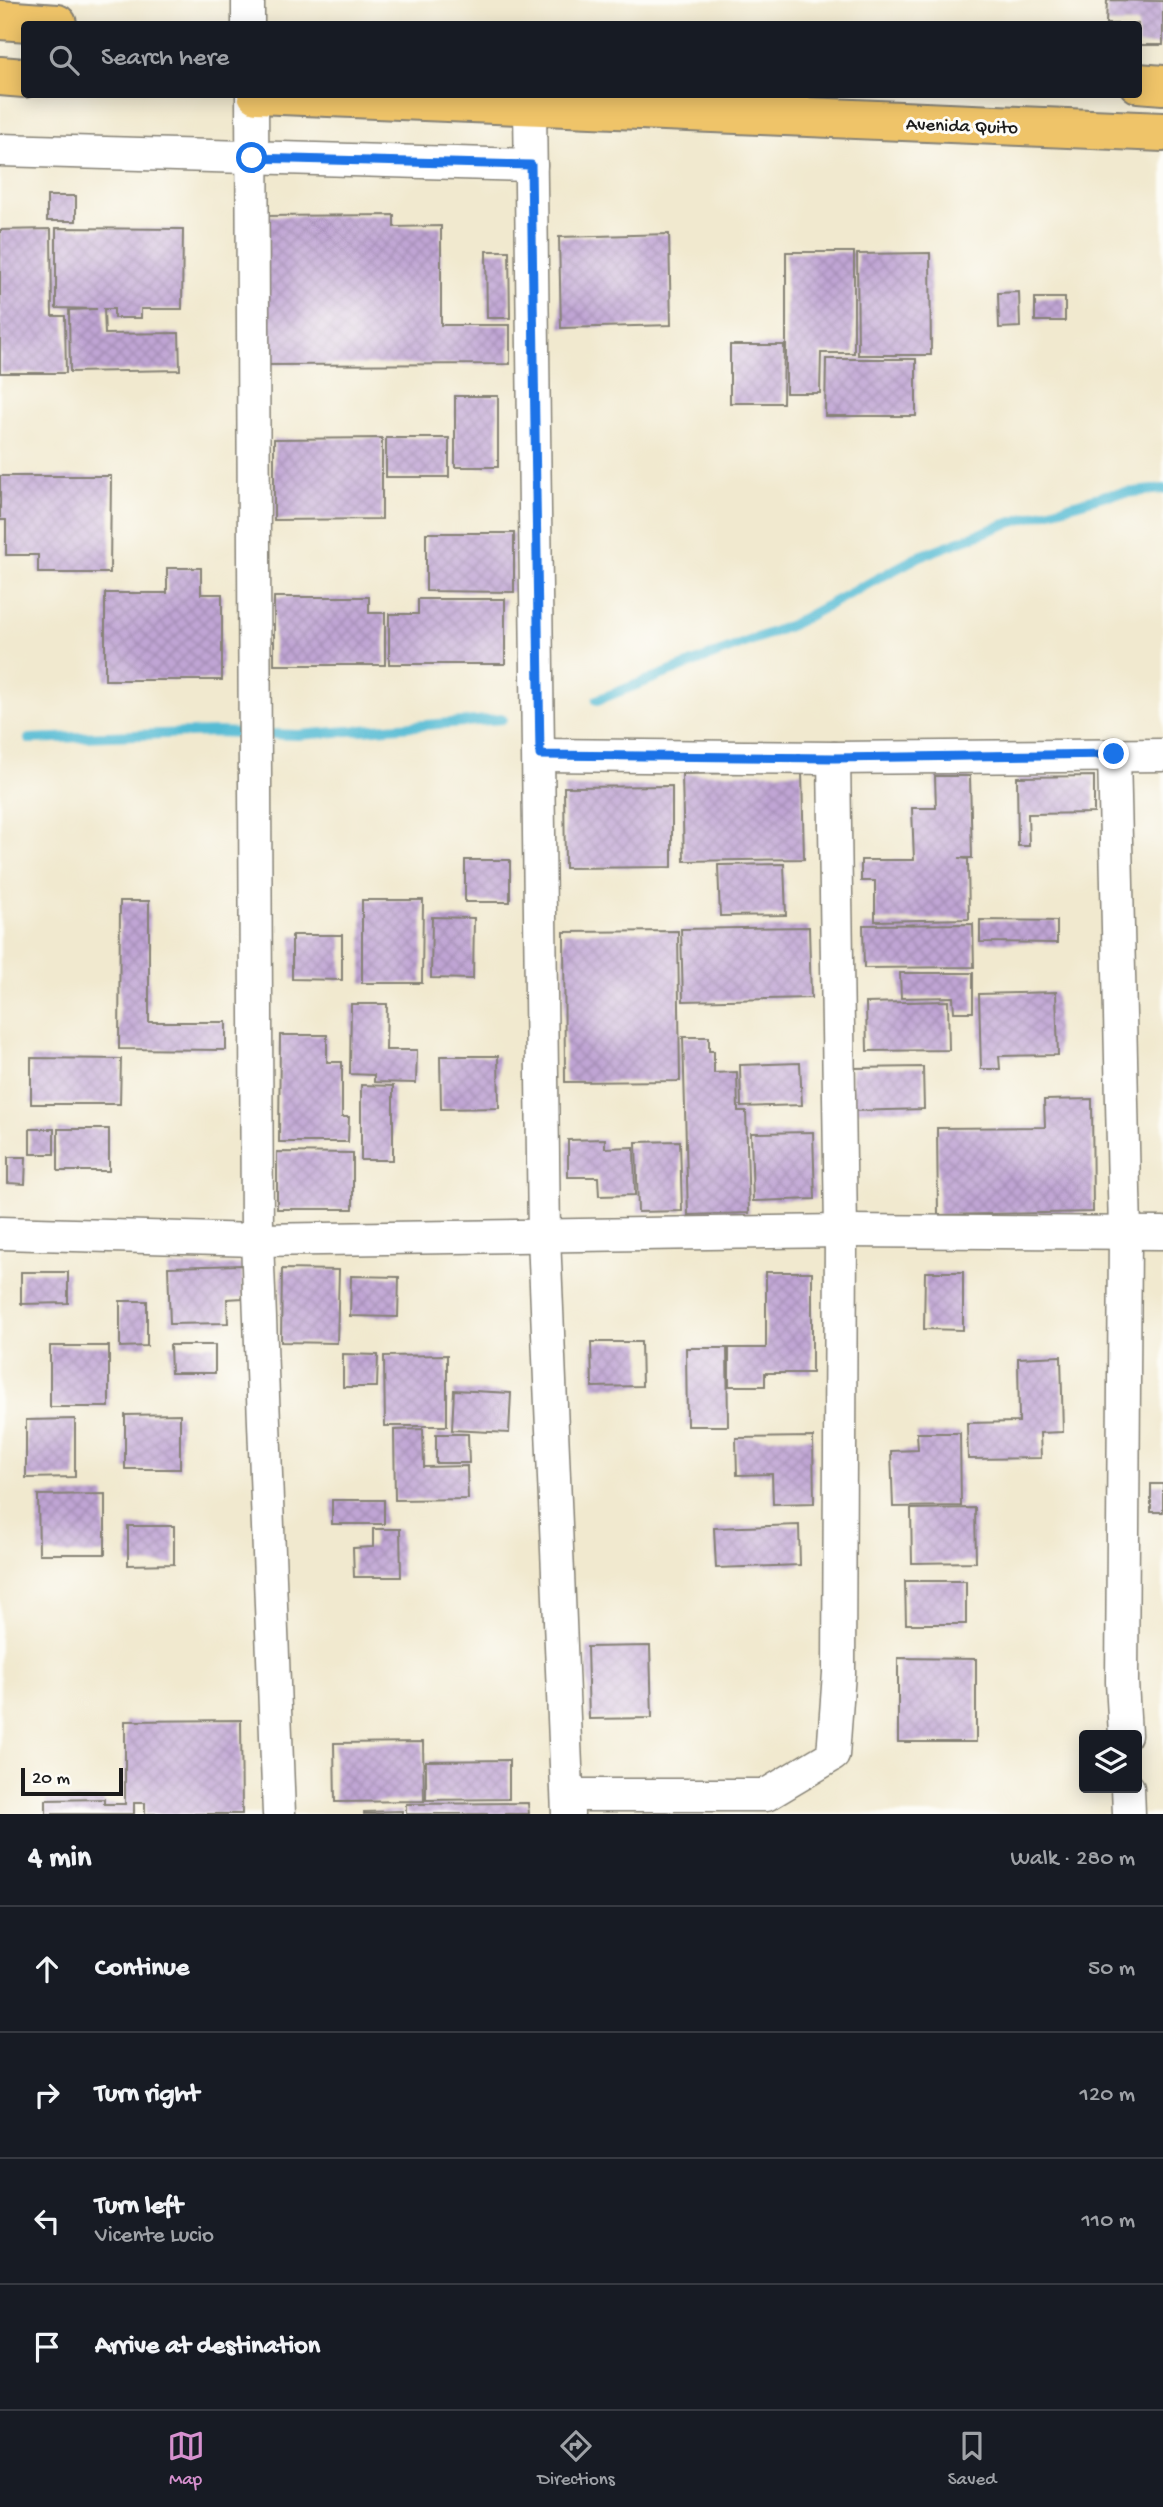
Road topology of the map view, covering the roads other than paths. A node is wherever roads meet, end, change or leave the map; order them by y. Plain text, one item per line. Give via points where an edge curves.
1 (248, 0) edge
2 (0, 20) edge
3 (21, 21) edge
4 (248, 21) edge
5 (0, 76) edge
6 (21, 78) edge
7 (1142, 83) edge
8 (1163, 85) edge
9 (251, 98) edge
10 (348, 98) edge
11 (530, 106) junction
12 (1163, 132) edge
13 (0, 150) edge
14 (252, 158) junction
15 (531, 165) junction
16 (1114, 754) junction
17 (540, 755) junction
18 (1163, 755) edge
19 (834, 758) junction
20 (841, 1231) junction
21 (0, 1233) edge
22 (1125, 1233) junction
23 (1163, 1233) edge
24 (544, 1237) junction
25 (257, 1240) junction
26 (1125, 1730) edge
27 (1128, 1793) edge
28 (568, 1805) edge
29 (279, 1814) edge
30 (1129, 1814) edge

1 - 4 street
2 - 3 highway
5 - 6 highway
7 - 8 highway
9 - 14 street
10 - 11 highway, Avenida Quito
11 - 12 highway, Avenida Quito
11 - 15 street
13 - 14 street
14 - 15 street
14 - 25 street
15 - 17 street
16 - 18 street
16 - 19 street
16 - 22 street
17 - 19 street
17 - 24 street
19 - 20 street
20 - 22 street
20 - 24 street
20 - 28 street via 839,1673 833,1755 766,1795
21 - 25 street
22 - 23 street
22 - 26 street
24 - 25 street
24 - 28 street
25 - 29 street
27 - 30 street

